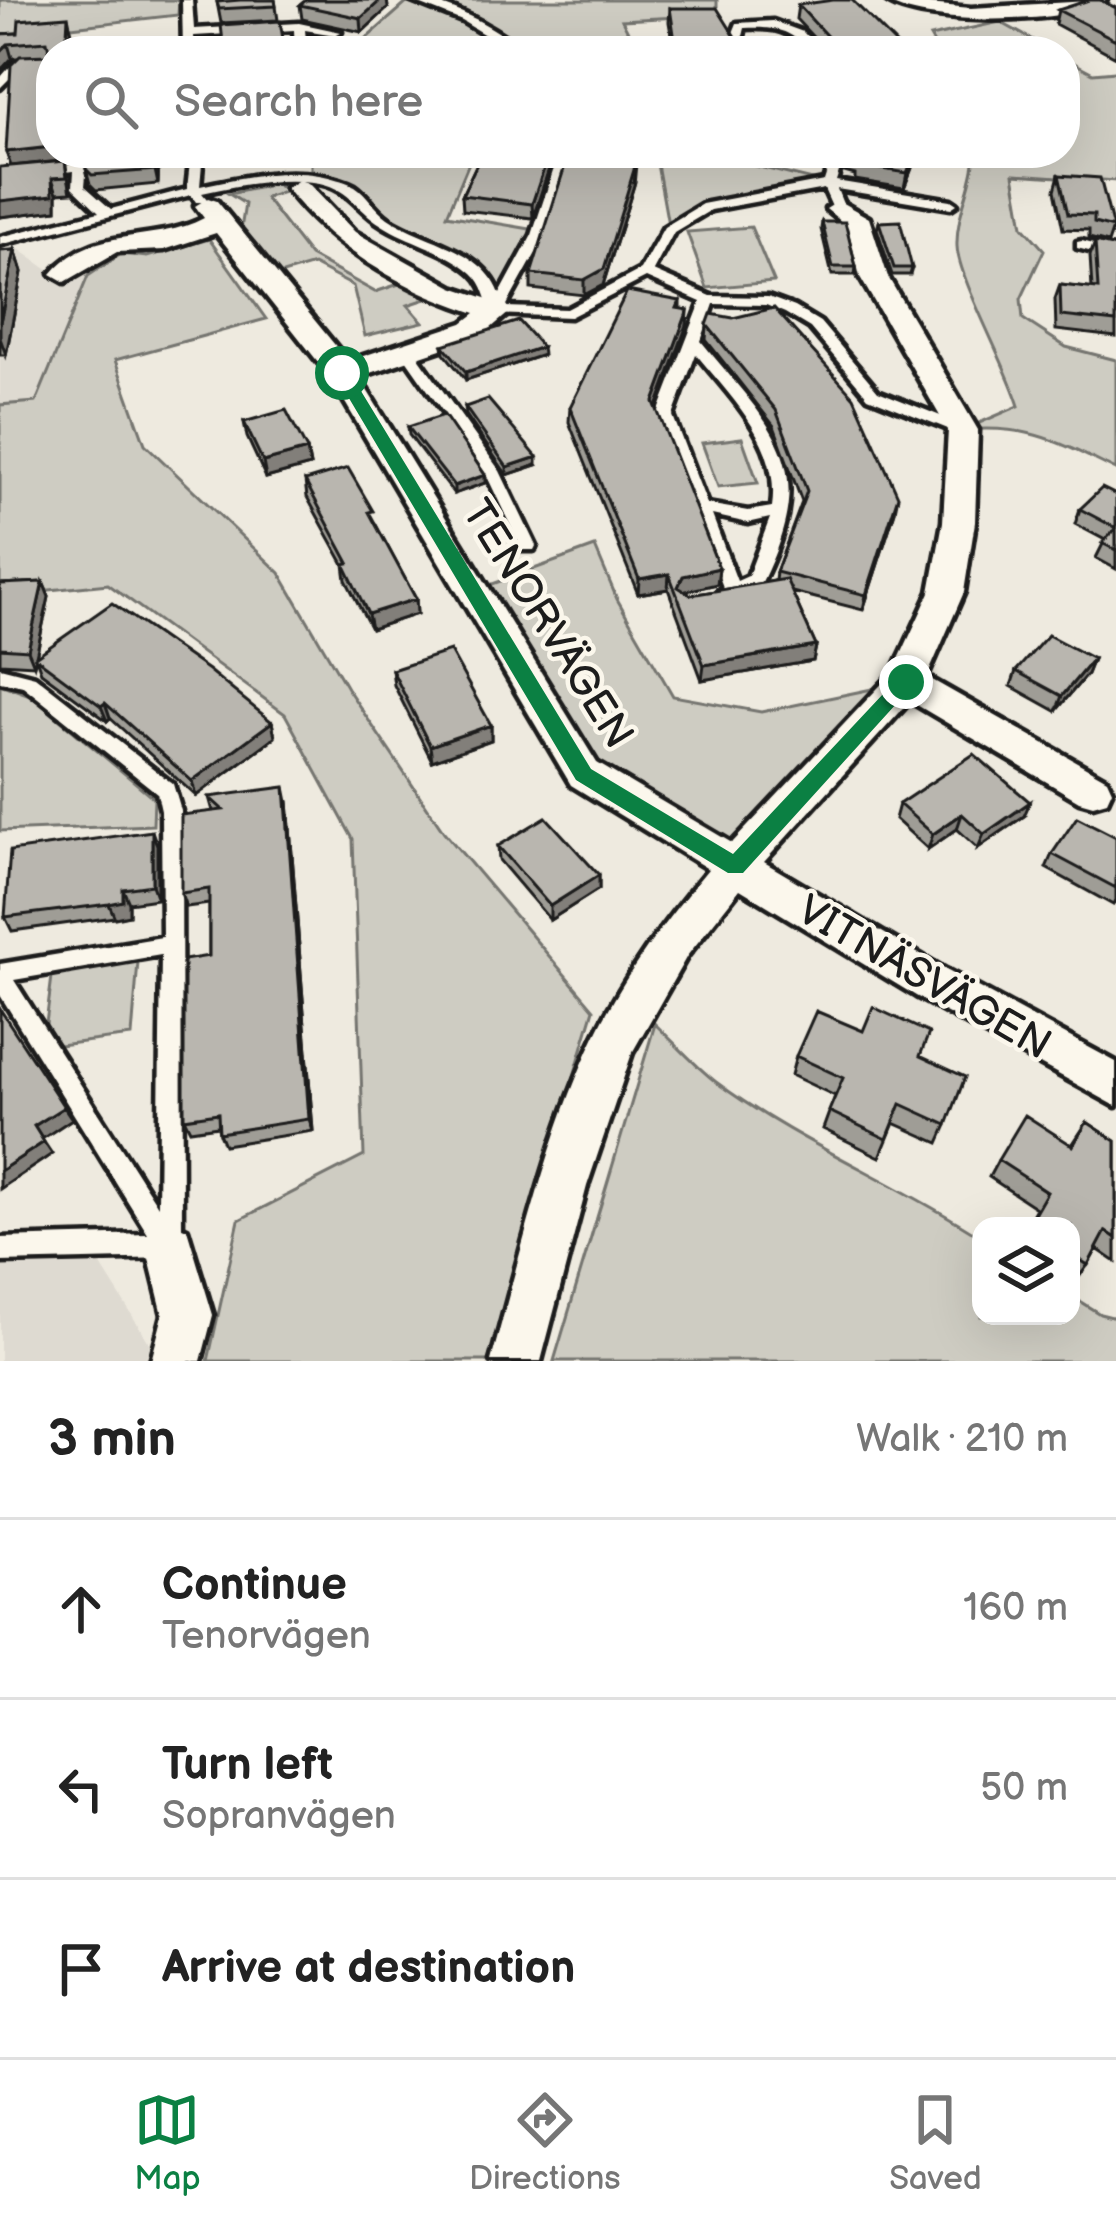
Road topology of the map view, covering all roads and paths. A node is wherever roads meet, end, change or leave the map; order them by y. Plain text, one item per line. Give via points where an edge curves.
1 (187, 0) edge
2 (414, 0) edge
3 (896, 0) edge
4 (1094, 0) edge
5 (298, 26) junction
6 (335, 32) edge
7 (188, 33) junction
8 (188, 36) edge
9 (299, 36) edge
10 (494, 36) edge
11 (737, 36) edge
12 (801, 36) edge
13 (36, 63) edge
14 (0, 86) edge
15 (40, 168) edge
16 (80, 168) edge
17 (200, 168) edge
18 (560, 168) edge
19 (837, 168) edge
20 (0, 176) edge
21 (295, 183) joint
22 (834, 196) junction
23 (951, 204) dead end
24 (207, 206) junction
25 (109, 214) junction
26 (0, 241) edge
27 (1082, 245) dead end
28 (1116, 254) edge
29 (646, 273) junction
30 (65, 274) dead end
31 (710, 301) junction
32 (496, 311) junction
33 (694, 342) junction
34 (406, 349) junction
35 (342, 373) junction
36 (963, 430) junction
37 (702, 508) junction
38 (778, 511) junction
39 (528, 547) dead end
40 (734, 591) junction
41 (711, 596) edge
42 (0, 674) edge
43 (906, 682) junction
44 (1094, 790) dead end
45 (735, 866) junction
46 (172, 944) junction
47 (0, 974) edge
48 (1116, 1085) edge
49 (170, 1246) junction
50 (0, 1250) edge
51 (176, 1361) edge
52 (516, 1361) edge

1 - 7 lane
2 - 10 lane
3 - 4 street via 974,18
5 - 6 lane
5 - 7 lane
5 - 9 lane
7 - 8 lane
11 - 12 lane via 741,25 773,23
13 - 14 lane via 19,63
15 - 20 lane
16 - 25 lane via 79,187
17 - 24 lane
18 - 32 lane via 539,235
19 - 22 lane
21 - 24 lane
21 - 32 street via 346,238 443,293
22 - 23 lane
22 - 29 lane via 707,207 669,230
22 - 36 street via 860,224 874,277
24 - 25 lane
24 - 30 street via 181,239 119,241
24 - 35 street, TENORVÄGEN
25 - 26 lane
27 - 28 lane
29 - 31 lane
29 - 32 lane via 570,313
31 - 33 lane
31 - 36 lane via 790,310 815,325 873,394
32 - 34 street via 473,329
33 - 37 lane via 665,416
33 - 38 lane via 774,455 783,481
34 - 35 street
34 - 39 lane, TENORVÄGEN via 492,471
35 - 45 street, TENORVÄGEN via 584,774
36 - 43 street via 947,592
37 - 38 lane via 748,517
37 - 40 lane
38 - 40 lane via 755,580
40 - 41 lane
42 - 46 lane via 28,681 166,789
43 - 44 street
43 - 45 street
45 - 48 street, VITNÄSVÄGEN
45 - 52 street via 672,944 612,1046
46 - 47 lane
46 - 49 lane
47 - 49 lane
49 - 50 lane
49 - 51 street via 188,1315

